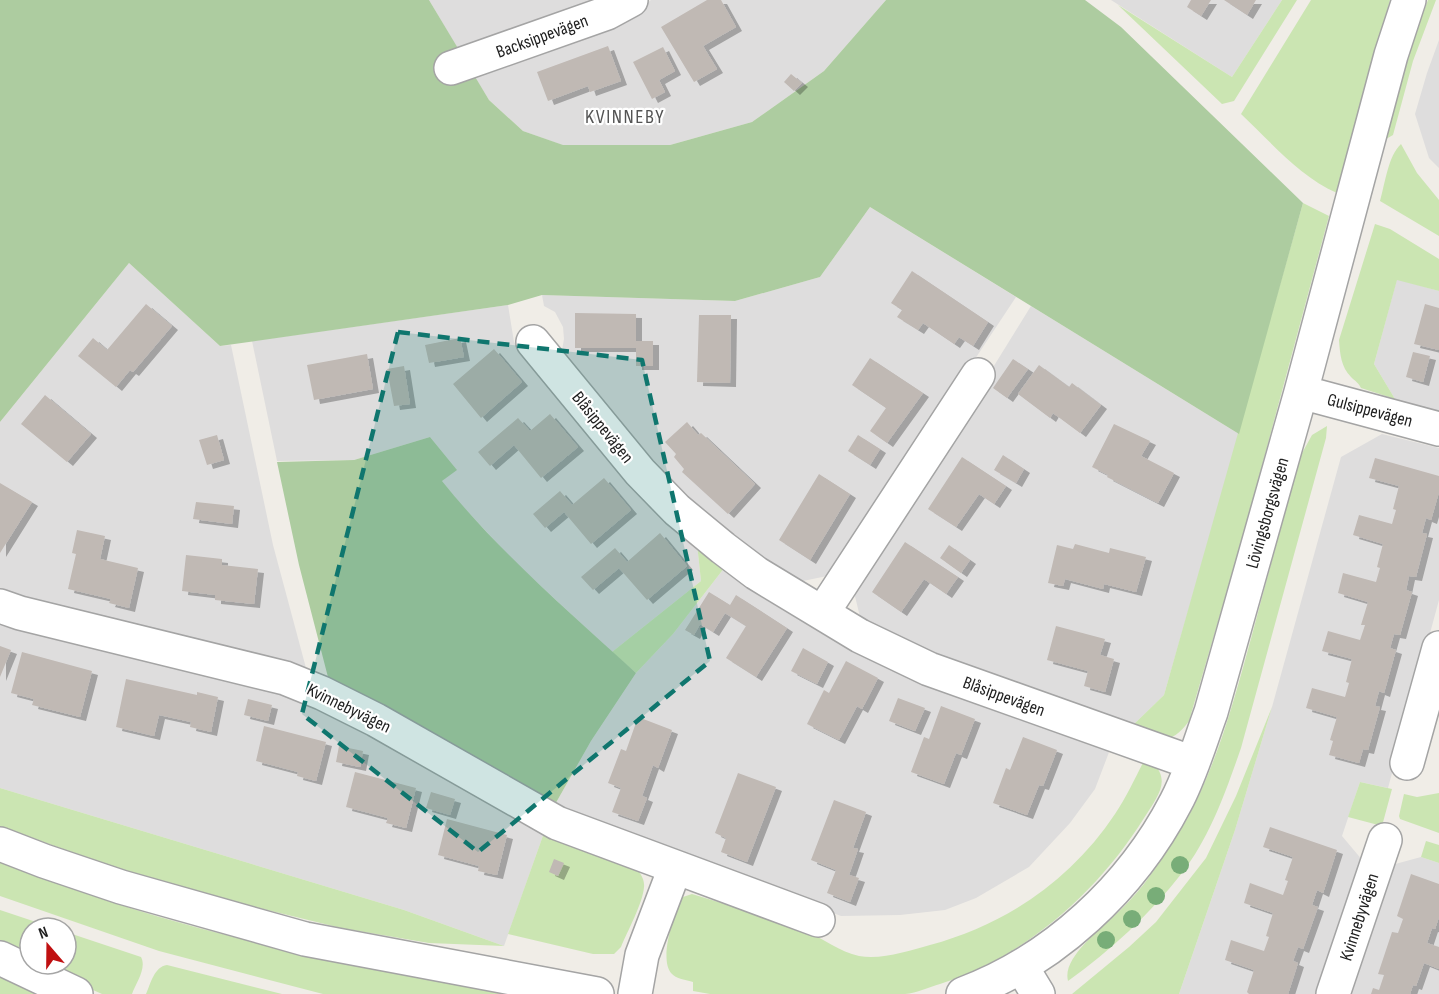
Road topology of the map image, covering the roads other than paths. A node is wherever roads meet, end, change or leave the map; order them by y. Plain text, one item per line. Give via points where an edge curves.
1 (631, 0) edge
2 (1409, 0) edge
3 (451, 68) dead end
4 (533, 342) dead end
5 (978, 375) dead end
6 (1301, 392) junction
7 (1439, 429) edge
8 (0, 606) edge
9 (823, 612) junction
10 (1439, 648) edge
11 (1193, 763) junction
12 (1407, 763) dead end
13 (1385, 840) dead end
14 (0, 844) edge
15 (675, 867) junction
16 (818, 920) dead end
17 (0, 958) edge
18 (1021, 966) junction
19 (76, 994) edge
20 (597, 994) edge
21 (634, 994) edge
22 (963, 994) edge
23 (1038, 994) edge
24 (1333, 994) edge

1 - 3 street, Backsippevägen via 607,13
2 - 6 street, Lövingsborgsvägen
4 - 9 street, Blåsippevägen via 640,472 677,510 756,573
5 - 9 street
6 - 7 street, Gulsippevägen
6 - 11 street, Lövingsborgsvägen via 1211,712
8 - 15 street, Kvinnebyvägen via 285,678 376,720 557,823
9 - 11 street, Blåsippevägen via 860,636 928,669
10 - 12 street
11 - 18 street, Lövingsborgsvägen via 1177,802 1126,876 1095,910
13 - 24 street, Kvinnebyvägen
14 - 20 street via 121,887 305,939
15 - 16 street, Kvinnebyvägen
15 - 21 street via 642,956
17 - 19 street
18 - 22 street
18 - 23 street

